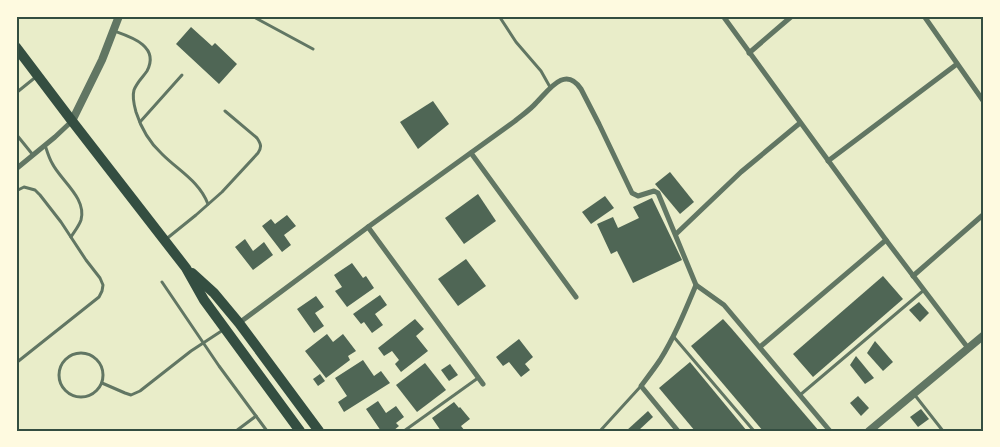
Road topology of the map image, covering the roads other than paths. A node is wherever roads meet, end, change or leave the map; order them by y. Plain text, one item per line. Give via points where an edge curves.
1 (119, 16) edge
2 (252, 16) edge
3 (500, 16) edge
4 (723, 16) edge
5 (792, 16) edge
6 (924, 16) edge
7 (114, 30) junction
8 (16, 47) edge
9 (313, 49) dead end
10 (750, 53) junction
11 (957, 64) junction
12 (37, 75) junction
13 (182, 75) dead end
14 (551, 88) junction
15 (16, 93) edge
16 (984, 102) edge
17 (225, 111) dead end
18 (72, 121) junction
19 (140, 122) junction
20 (800, 123) junction
21 (16, 134) edge
22 (45, 145) junction
23 (470, 153) junction
24 (32, 155) junction
25 (828, 161) junction
26 (16, 169) edge
27 (16, 191) edge
28 (208, 204) junction
29 (984, 214) edge
30 (368, 228) junction
31 (676, 234) junction
32 (71, 237) junction
33 (165, 240) junction
34 (886, 240) junction
35 (186, 268) junction
36 (913, 276) junction
37 (162, 282) dead end
38 (696, 285) junction
39 (924, 290) junction
40 (576, 297) dead end
41 (239, 323) junction
42 (225, 328) junction
43 (673, 336) junction
44 (983, 338) edge
45 (203, 344) junction
46 (760, 347) junction
47 (968, 348) junction
48 (16, 363) edge
49 (478, 378) junction
50 (102, 383) junction
51 (483, 384) dead end
52 (641, 386) junction
53 (914, 393) junction
54 (800, 395) junction
55 (256, 416) junction
56 (236, 431) edge
57 (267, 431) edge
58 (300, 431) edge
59 (319, 431) edge
60 (404, 431) edge
61 (600, 431) edge
62 (678, 431) edge
63 (754, 431) edge
64 (830, 431) edge
65 (869, 431) edge
66 (943, 431) edge

1 - 7 street
2 - 9 lane
3 - 14 lane
4 - 10 street
5 - 10 street
6 - 11 street
7 - 18 street
7 - 19 lane via 141,42 149,56 150,64 134,92 135,111
8 - 12 main road
10 - 20 street
11 - 16 street
11 - 25 street
12 - 15 lane
12 - 18 main road
13 - 19 lane
14 - 23 street via 530,110
14 - 31 street via 567,79 577,84 632,193 638,196 654,191 658,193
17 - 28 lane via 257,138 261,148
18 - 22 street
18 - 33 main road
19 - 28 lane via 154,146 194,182
20 - 25 street
20 - 31 street via 741,172
21 - 24 lane
22 - 24 street
22 - 32 lane via 52,164 81,205 81,221
23 - 30 street
23 - 40 street
24 - 26 street
25 - 34 street
27 - 32 lane via 24,187 35,190
28 - 33 lane
29 - 36 street
30 - 41 street
30 - 49 street
31 - 38 street
32 - 48 lane via 100,278 102,291 99,297
33 - 35 main road
34 - 36 street
34 - 46 street
35 - 41 main road via 214,293
35 - 42 main road
36 - 39 street
37 - 45 lane
38 - 43 street
38 - 46 street via 724,305
39 - 47 street
39 - 54 lane
41 - 59 main road
42 - 45 lane
42 - 58 main road
43 - 52 street
43 - 63 lane
44 - 47 street
45 - 50 lane via 134,394
45 - 55 lane
46 - 54 street
47 - 53 street
49 - 51 street
49 - 60 lane
50 - 50 lane via 89,396 77,396 62,386 60,367 74,354 86,353 100,364
52 - 61 lane
52 - 62 street
53 - 65 street
53 - 66 lane
54 - 64 street
55 - 56 lane
55 - 57 lane

